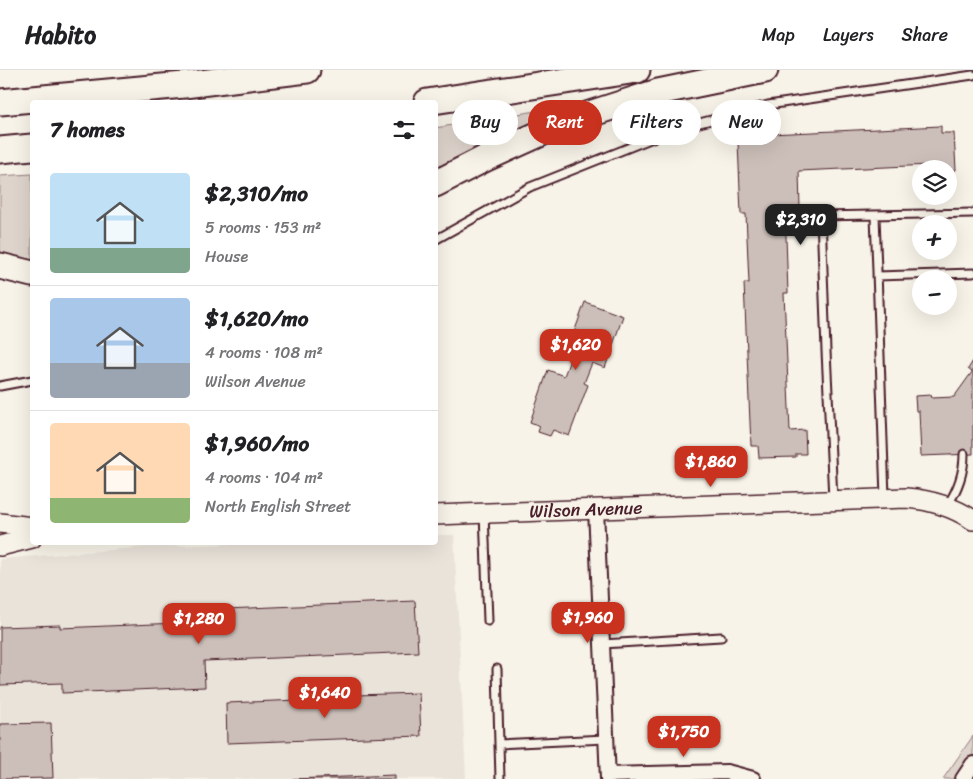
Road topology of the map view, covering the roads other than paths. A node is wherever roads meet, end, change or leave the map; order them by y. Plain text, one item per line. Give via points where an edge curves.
1 (307, 70) edge
2 (637, 70) edge
3 (764, 70) edge
4 (973, 76) edge
5 (438, 100) edge
6 (0, 102) edge
7 (30, 146) edge
8 (0, 150) edge
9 (438, 182) edge
10 (973, 213) edge
11 (875, 215) junction
12 (438, 238) edge
13 (0, 266) edge
14 (973, 273) edge
15 (30, 274) edge
16 (877, 276) junction
17 (30, 380) edge
18 (0, 386) edge
19 (964, 454) dead end
20 (885, 499) junction
21 (834, 501) junction
22 (947, 506) junction
23 (596, 509) junction
24 (484, 513) junction
25 (438, 515) edge
26 (973, 520) edge
27 (0, 524) edge
28 (30, 527) edge
29 (30, 538) edge
30 (0, 546) edge
31 (488, 621) dead end
32 (720, 637) dead end
33 (602, 644) junction
34 (497, 669) dead end
35 (606, 739) junction
36 (499, 744) junction
37 (973, 764) edge
38 (608, 777) edge
39 (500, 779) edge
40 (753, 779) edge
41 (963, 779) edge

1 - 6 highway via 184,86
2 - 5 highway
3 - 9 highway via 658,92 568,121
4 - 12 lane via 768,105 673,130 530,187
7 - 8 highway
10 - 11 lane
11 - 16 lane
11 - 21 lane via 822,216
13 - 15 highway
14 - 16 lane
16 - 20 lane
17 - 18 lane
19 - 22 lane via 962,471
20 - 21 street, Wilson Avenue
20 - 22 street, Wilson Avenue via 925,499
21 - 23 street, Wilson Avenue
22 - 26 street, Wilson Avenue
23 - 24 street, Wilson Avenue
23 - 33 street
24 - 25 street, Wilson Avenue
24 - 31 lane
27 - 28 street
29 - 30 street
32 - 33 lane
33 - 35 street
34 - 36 lane
35 - 36 lane
35 - 38 street
36 - 39 lane
37 - 41 street
38 - 40 street via 728,772

